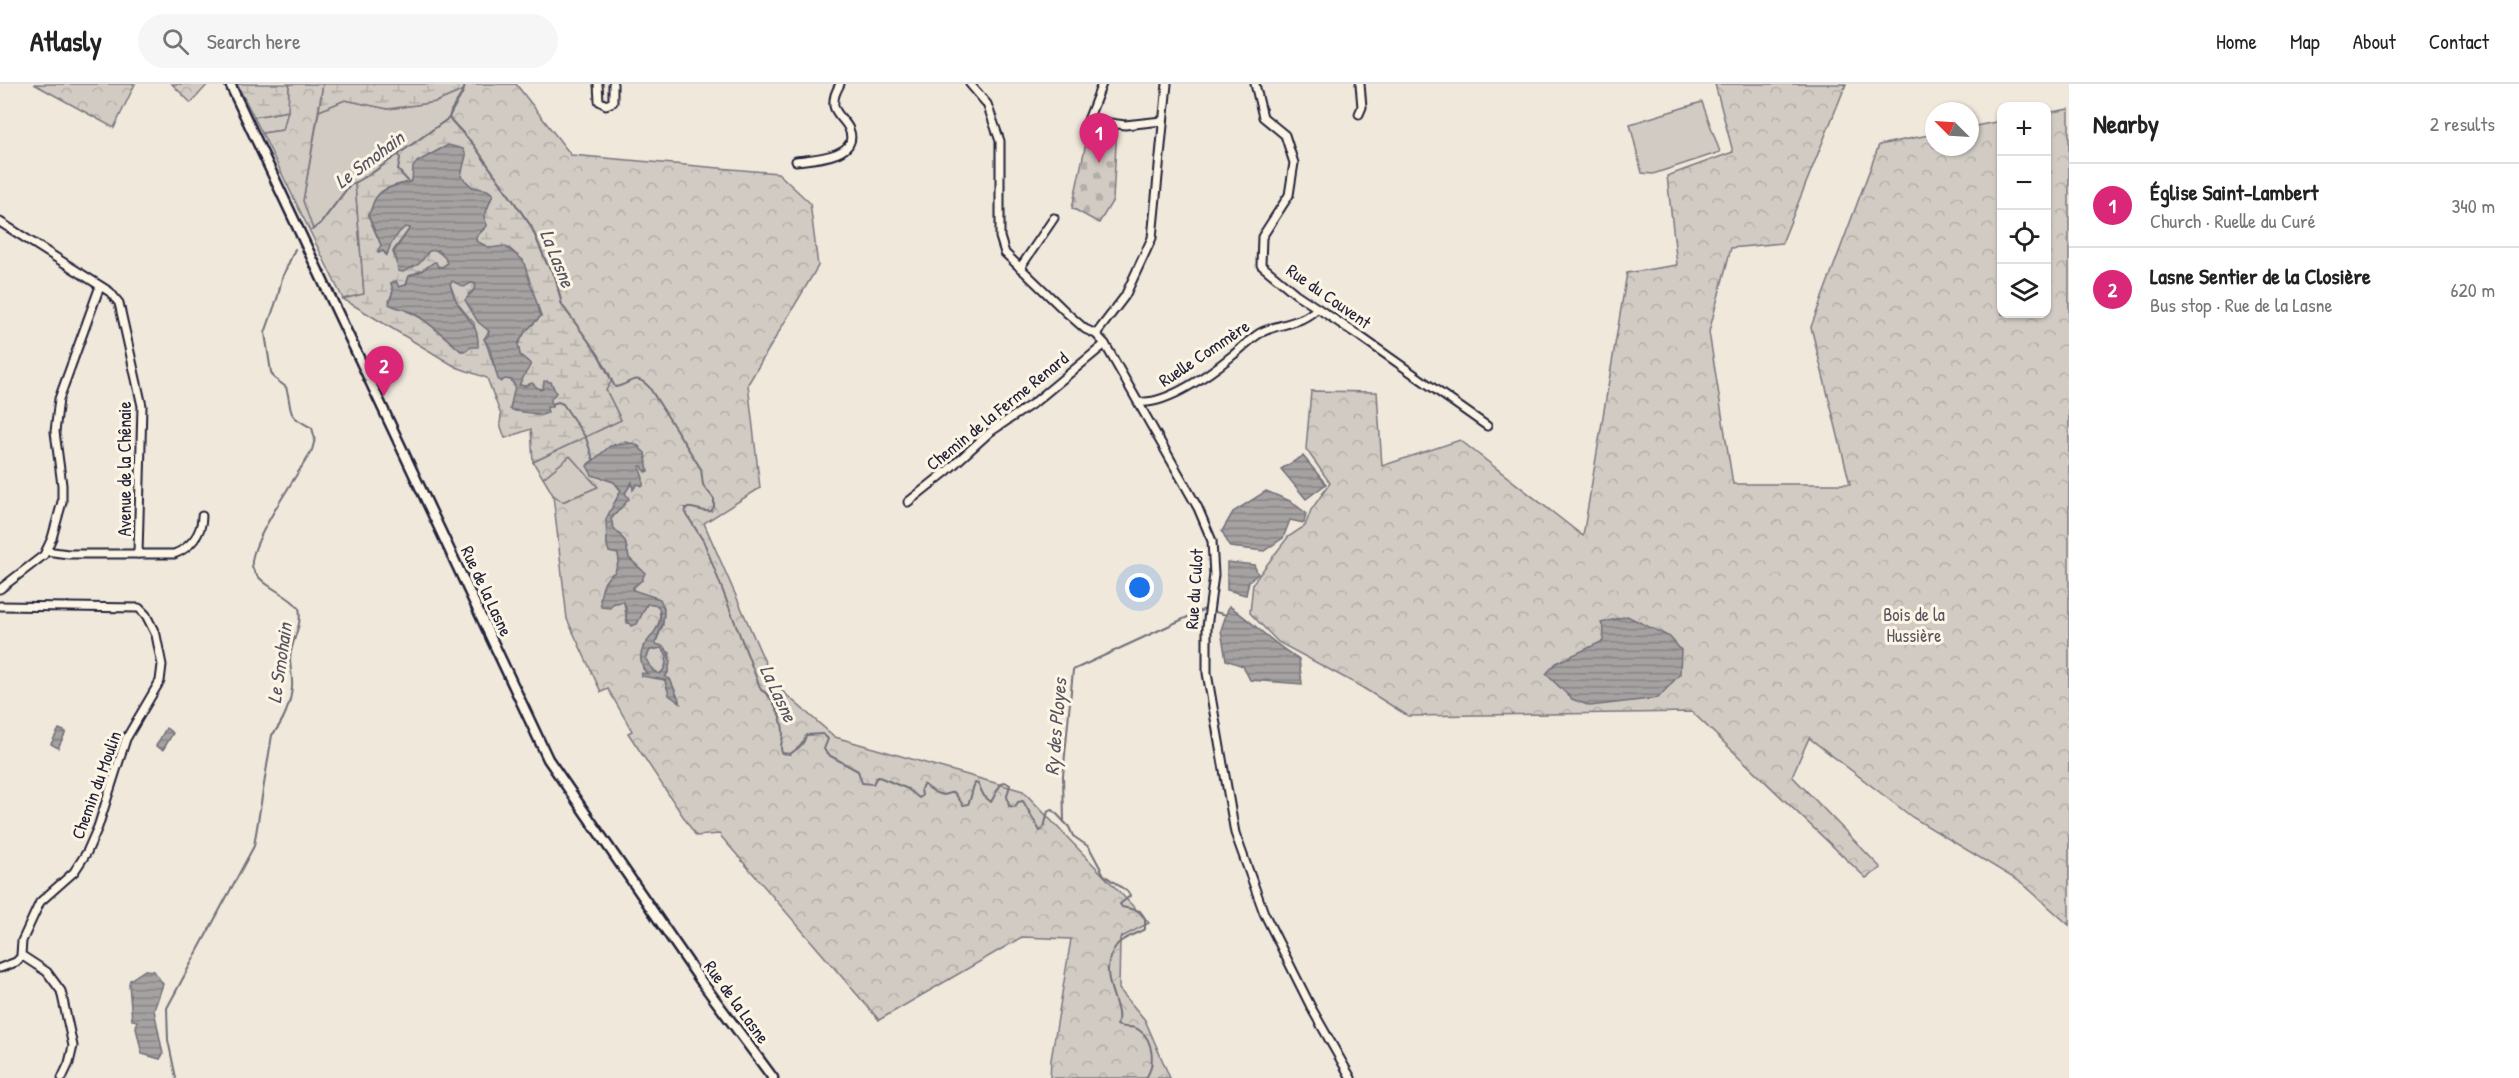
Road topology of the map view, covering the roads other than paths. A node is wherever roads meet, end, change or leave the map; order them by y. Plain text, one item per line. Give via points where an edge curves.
1 (230, 84) edge
2 (598, 84) edge
3 (613, 84) edge
4 (840, 84) edge
5 (970, 84) edge
6 (1102, 84) edge
7 (1167, 84) edge
8 (1256, 84) edge
9 (1360, 84) edge
10 (1359, 114) dead end
11 (1162, 122) junction
12 (796, 161) dead end
13 (1054, 218) dead end
14 (0, 222) edge
15 (1020, 268) junction
16 (100, 286) junction
17 (1317, 308) junction
18 (1096, 334) junction
19 (1105, 344) junction
20 (1139, 402) junction
21 (1487, 426) dead end
22 (908, 502) dead end
23 (202, 516) dead end
24 (46, 551) junction
25 (138, 554) junction
26 (0, 589) edge
27 (0, 606) edge
28 (22, 956) junction
29 (0, 968) edge
30 (62, 1078) edge
31 (773, 1078) edge
32 (1350, 1078) edge

1 - 31 street, Rue de la Lasne via 548,759
2 - 3 street via 599,101 606,105 613,102
4 - 12 street via 834,106 849,129 850,145 846,150 816,159
5 - 15 street, Rue du Culot via 987,104 1000,141 1000,237 1005,253
6 - 11 street via 1088,120 1125,125
7 - 11 street
8 - 17 street, Rue du Couvent via 1263,117 1285,135 1294,163 1288,195 1262,237 1261,266
9 - 10 street
11 - 18 street via 1152,238 1125,296
13 - 15 street
14 - 16 street, Avenue de la Chênaie
15 - 18 street, Rue du Culot via 1085,329
16 - 24 street via 55,416 62,502
16 - 25 street, Avenue de la Chênaie via 119,303 142,406
17 - 20 street, Ruelle Commère via 1298,321 1263,332 1218,367 1162,400
17 - 21 street, Rue du Couvent
18 - 19 street, Rue du Culot
19 - 20 street, Rue du Culot
19 - 22 street, Chemin de la Ferme Renard via 1035,402 990,432
20 - 32 street, Rue du Culot via 1212,541 1214,575 1207,627 1207,673 1242,858 1264,913
23 - 25 street via 197,536 181,552
24 - 25 street
24 - 26 street
27 - 28 street, Chemin du Moulin via 139,608 152,625 162,665 155,692 123,744 87,852 74,872 40,902 22,941
28 - 29 street
28 - 30 street via 47,972 61,991 73,1046

